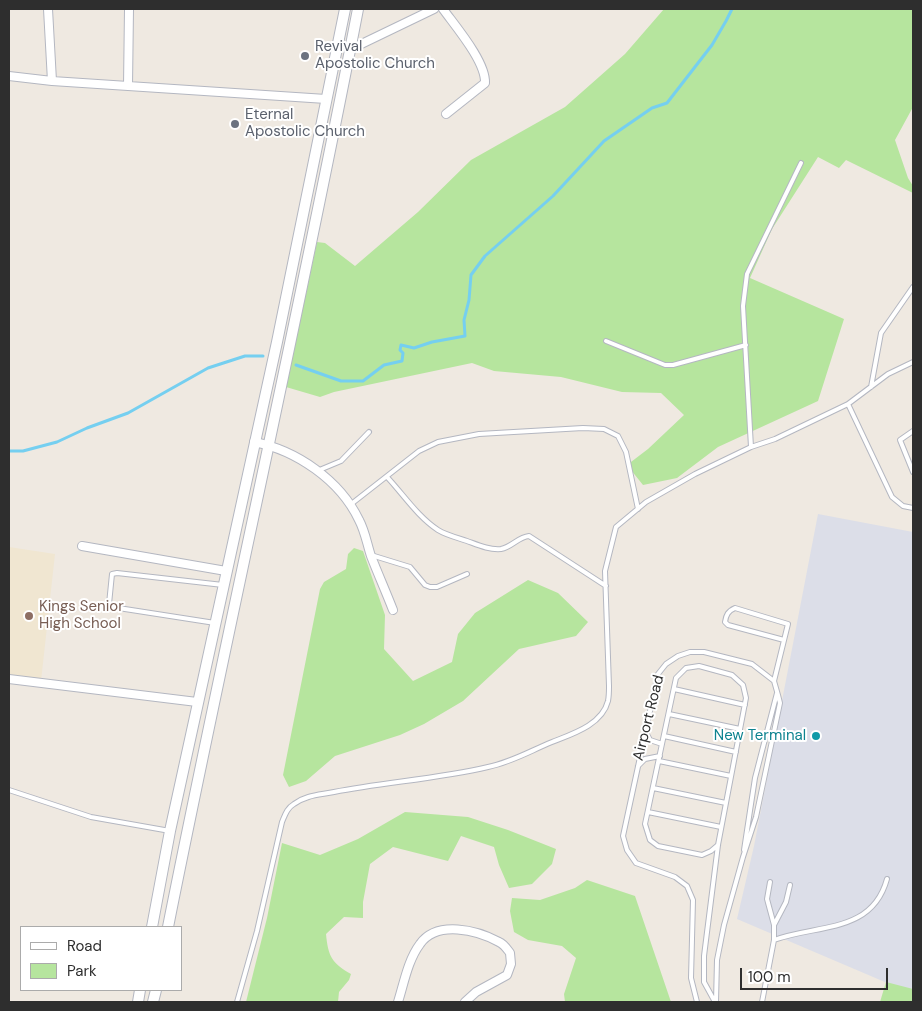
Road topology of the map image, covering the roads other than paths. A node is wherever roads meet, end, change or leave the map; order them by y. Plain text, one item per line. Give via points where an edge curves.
1 (48, 9) edge
2 (129, 9) edge
3 (345, 9) edge
4 (358, 9) edge
5 (434, 9) edge
6 (443, 9) edge
7 (351, 49) junction
8 (9, 76) edge
9 (52, 81) junction
10 (128, 86) junction
11 (326, 99) junction
12 (446, 114) dead end
13 (801, 163) dead end
14 (913, 287) edge
15 (606, 341) dead end
16 (746, 345) junction
17 (913, 362) edge
18 (871, 387) junction
19 (848, 404) junction
20 (913, 431) edge
21 (369, 432) dead end
22 (254, 442) junction
23 (270, 445) junction
24 (751, 447) junction
25 (913, 468) edge
26 (318, 471) junction
27 (387, 476) junction
28 (350, 505) junction
29 (913, 508) edge
30 (638, 509) junction
31 (82, 546) dead end
32 (371, 555) junction
33 (226, 571) junction
34 (467, 574) dead end
35 (223, 585) junction
36 (606, 586) junction
37 (393, 610) dead end
38 (215, 623) junction
39 (784, 640) junction
40 (9, 679) edge
41 (774, 680) junction
42 (674, 688) junction
43 (777, 693) junction
44 (198, 702) junction
45 (745, 705) junction
46 (669, 714) junction
47 (648, 720) junction
48 (740, 729) junction
49 (664, 736) junction
50 (662, 744) junction
51 (736, 752) junction
52 (660, 756) junction
53 (658, 761) junction
54 (731, 776) junction
55 (634, 783) junction
56 (653, 788) junction
57 (9, 790) edge
58 (726, 803) junction
59 (648, 812) junction
60 (721, 827) junction
61 (170, 831) junction
62 (718, 845) junction
63 (743, 857) junction
64 (887, 879) dead end
65 (770, 882) dead end
66 (790, 885) dead end
67 (152, 926) edge
68 (168, 926) edge
69 (774, 926) junction
70 (774, 940) junction
71 (237, 1002) edge
72 (398, 1002) edge
73 (465, 1002) edge
74 (697, 1002) edge
75 (716, 1002) edge
76 (762, 1002) edge

1 - 9 street
2 - 10 street
3 - 11 street
4 - 7 street
5 - 7 street
6 - 12 street via 481,64 485,76 485,83
7 - 23 street
8 - 9 street
9 - 10 street
10 - 11 street
11 - 22 street
13 - 16 lane via 747,274 743,306
14 - 18 lane via 881,334
15 - 16 lane via 673,365
16 - 24 lane
17 - 18 lane
18 - 19 lane
19 - 24 lane
19 - 29 lane via 892,497 903,506
20 - 25 lane via 900,440
21 - 26 lane via 342,461
22 - 23 street
22 - 33 street
23 - 26 street
23 - 68 street
24 - 30 lane via 695,474
26 - 28 street
27 - 28 lane
27 - 30 lane via 419,451 459,437 574,428 604,429 618,436 626,452
27 - 36 lane via 439,531 493,549 503,549 523,536 529,536
28 - 32 street
30 - 36 lane via 616,527 605,571
31 - 33 street
32 - 34 lane via 410,567 430,587
32 - 37 street
33 - 35 street
35 - 38 street
35 - 38 lane via 112,574 109,604 112,607
36 - 71 lane via 609,686 608,702 599,718 573,734 490,767 356,787 307,797 289,808 282,822
38 - 44 street
39 - 39 lane via 728,625 725,622 729,611 734,608 788,624
39 - 41 lane
40 - 44 street
41 - 43 lane
41 - 47 lane, Airport Road via 752,664 704,652 690,652 666,664 658,674
42 - 45 lane
42 - 45 lane via 676,678 686,668 699,666 732,675 743,685
42 - 46 lane
43 - 63 lane via 755,778
43 - 63 lane via 780,703 756,817
44 - 61 street
45 - 48 lane
46 - 48 lane
46 - 49 lane
47 - 50 lane via 645,732 650,740
47 - 55 lane, Airport Road
48 - 51 lane
49 - 50 lane
49 - 51 lane
50 - 52 lane
51 - 54 lane
52 - 53 lane
52 - 55 lane via 644,759 637,767
53 - 54 lane
53 - 56 lane
54 - 58 lane
55 - 74 lane, Airport Road via 623,836 627,850 636,864 675,877 686,886 693,900 691,978
56 - 58 lane
56 - 59 lane
57 - 61 lane via 91,817
58 - 60 lane
59 - 60 lane
59 - 62 lane via 645,824 650,840 658,846 702,855
60 - 62 lane
61 - 67 street
62 - 75 lane via 704,956 704,982
63 - 75 lane via 717,960
64 - 70 lane via 873,908 861,917
65 - 69 lane via 767,899
66 - 69 lane
69 - 70 lane
70 - 76 lane
72 - 73 street via 412,956 420,943 428,935 445,930 482,934 501,943 510,953 511,964 506,975

